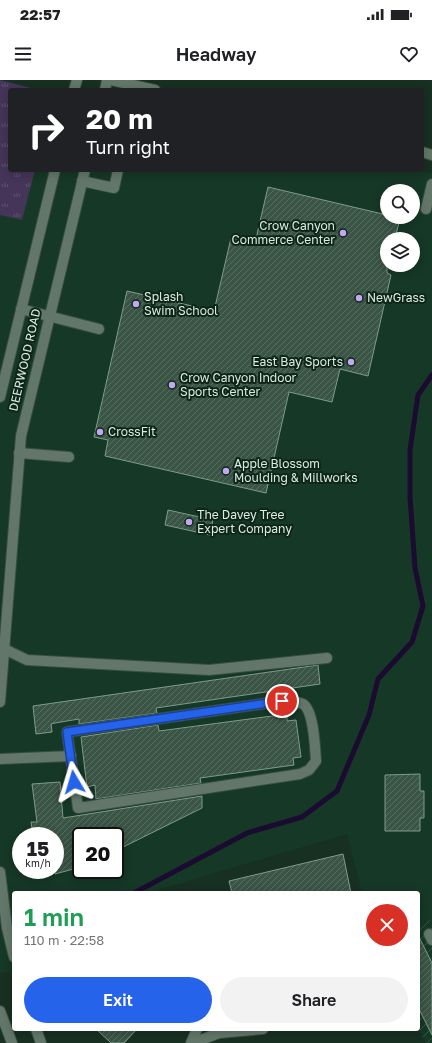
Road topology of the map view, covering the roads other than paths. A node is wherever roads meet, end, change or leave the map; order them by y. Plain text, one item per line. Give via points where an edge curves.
1 (111, 80) edge
2 (146, 88) edge
3 (54, 172) edge
4 (84, 172) edge
5 (118, 172) edge
6 (82, 181) junction
7 (432, 184) edge
8 (426, 208) dead end
9 (20, 309) junction
10 (49, 317) junction
11 (99, 329) dead end
12 (0, 397) edge
13 (19, 453) junction
14 (69, 457) dead end
15 (2, 648) edge
16 (327, 658) dead end
17 (0, 702) edge
18 (71, 756) junction
19 (0, 759) edge
20 (0, 872) edge
21 (12, 949) edge
22 (0, 1011) edge
23 (37, 1031) edge
24 (196, 1031) edge
25 (241, 1031) edge
26 (12, 1043) edge
27 (41, 1043) edge
28 (192, 1043) edge

1 - 2 street
3 - 9 street, DEERWOOD ROAD
4 - 6 street, DEERWOOD ROAD
5 - 6 street via 114,188
6 - 10 street, DEERWOOD ROAD
7 - 8 street
9 - 10 street
9 - 12 street, DEERWOOD ROAD
10 - 11 street
10 - 13 street, DEERWOOD ROAD
13 - 14 street
13 - 15 street, DEERWOOD ROAD
15 - 16 street via 27,660 209,670
15 - 17 street, DEERWOOD ROAD
18 - 18 street via 67,732 282,701 305,705 310,715 316,761 309,770 300,774 78,808
18 - 19 street
20 - 21 street
22 - 26 street
23 - 27 street
24 - 28 street
25 - 28 street via 219,1033

